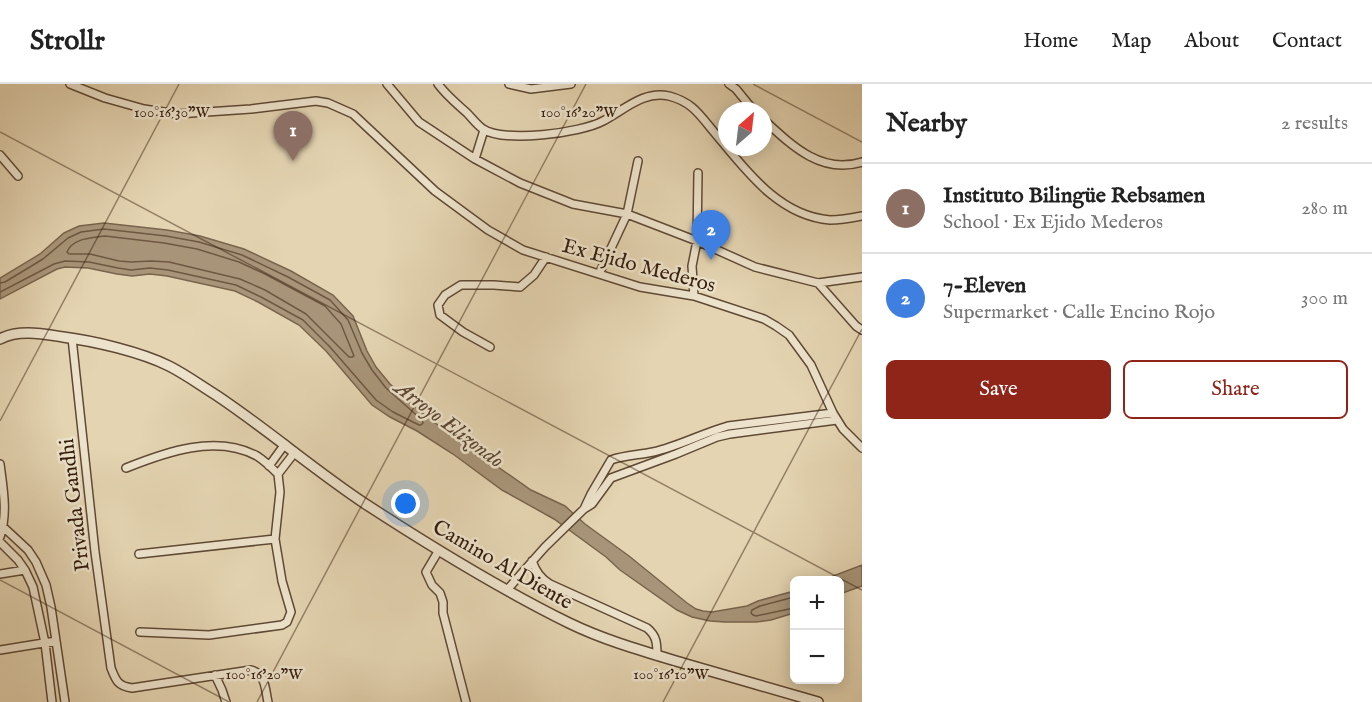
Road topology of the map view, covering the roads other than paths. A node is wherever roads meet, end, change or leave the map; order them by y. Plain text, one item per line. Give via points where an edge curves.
1 (70, 84) edge
2 (387, 84) edge
3 (438, 84) edge
4 (509, 84) edge
5 (571, 84) edge
6 (729, 84) edge
7 (747, 102) edge
8 (772, 127) edge
9 (484, 130) junction
10 (0, 156) edge
11 (475, 159) junction
12 (638, 161) dead end
13 (862, 162) edge
14 (698, 173) dead end
15 (18, 176) dead end
16 (627, 214) junction
17 (862, 216) edge
18 (697, 241) junction
19 (546, 257) junction
20 (599, 274) junction
21 (862, 277) edge
22 (818, 283) junction
23 (694, 296) junction
24 (862, 330) edge
25 (72, 338) junction
26 (0, 339) edge
27 (490, 347) dead end
28 (835, 416) junction
29 (751, 426) junction
30 (285, 444) junction
31 (862, 448) edge
32 (295, 452) junction
33 (628, 456) junction
34 (0, 464) edge
35 (269, 466) junction
36 (126, 468) dead end
37 (630, 470) junction
38 (604, 471) junction
39 (278, 474) junction
40 (611, 478) junction
41 (582, 511) junction
42 (2, 525) edge
43 (0, 537) edge
44 (275, 539) junction
45 (0, 542) edge
46 (439, 550) junction
47 (140, 554) dead end
48 (532, 561) junction
49 (25, 570) junction
50 (0, 574) edge
51 (507, 590) junction
52 (140, 632) dead end
53 (56, 641) junction
54 (45, 643) junction
55 (0, 650) edge
56 (657, 656) junction
57 (215, 675) junction
58 (811, 701) edge
59 (52, 702) edge
60 (65, 702) edge
61 (226, 702) edge
62 (268, 702) edge
63 (466, 702) edge

1 - 19 street, Ex Ejido Mederos via 144,109 177,114 328,103 353,114 435,191 488,230
2 - 11 street via 419,122
3 - 9 street
4 - 5 street via 531,89
6 - 7 street
8 - 13 street via 816,160 844,166
9 - 11 street
9 - 17 street via 517,136 583,129 599,124 641,98 664,95 693,106 745,170 769,194 793,209 829,220
10 - 15 street
11 - 16 street via 520,183 573,204
12 - 16 street
14 - 18 street
16 - 18 street
16 - 20 street
18 - 22 street via 755,267
18 - 23 street via 692,266
19 - 20 street, Ex Ejido Mederos
19 - 27 street via 520,287 461,285 438,304 440,315
20 - 23 street, Ex Ejido Mederos via 640,287
21 - 22 street
22 - 24 street
23 - 28 street, Ex Ejido Mederos via 764,319 789,335 810,365
25 - 26 street, Camino Al Diente via 28,333
25 - 30 street, Camino Al Diente via 169,366
25 - 57 street, Privada Gandhi via 95,552 115,678 124,687 132,688
28 - 29 street
28 - 31 street, Ex Ejido Mederos
29 - 33 street via 712,431 653,452
29 - 37 street
30 - 32 street, Camino Al Diente
30 - 35 street
32 - 39 street
32 - 46 street, Camino Al Diente via 329,479
33 - 37 street
33 - 38 street via 611,460
34 - 42 street
35 - 36 street via 240,450 202,446
35 - 39 street
37 - 40 street
38 - 40 street
38 - 41 street
39 - 44 street
40 - 41 street
41 - 48 street
42 - 43 street
42 - 53 street via 36,562 49,595
44 - 47 street
44 - 52 street via 291,612 287,622 209,634
45 - 49 street
46 - 51 street, Camino Al Diente
46 - 63 street via 426,572 443,602
48 - 51 street
48 - 56 street via 543,580 648,628 657,640
49 - 50 street
49 - 54 street via 33,587
51 - 56 street, Camino Al Diente via 570,624
53 - 54 street
53 - 60 street
54 - 55 street
54 - 59 street
56 - 58 street, Camino Al Diente
57 - 61 street
57 - 62 street via 256,671 264,680

